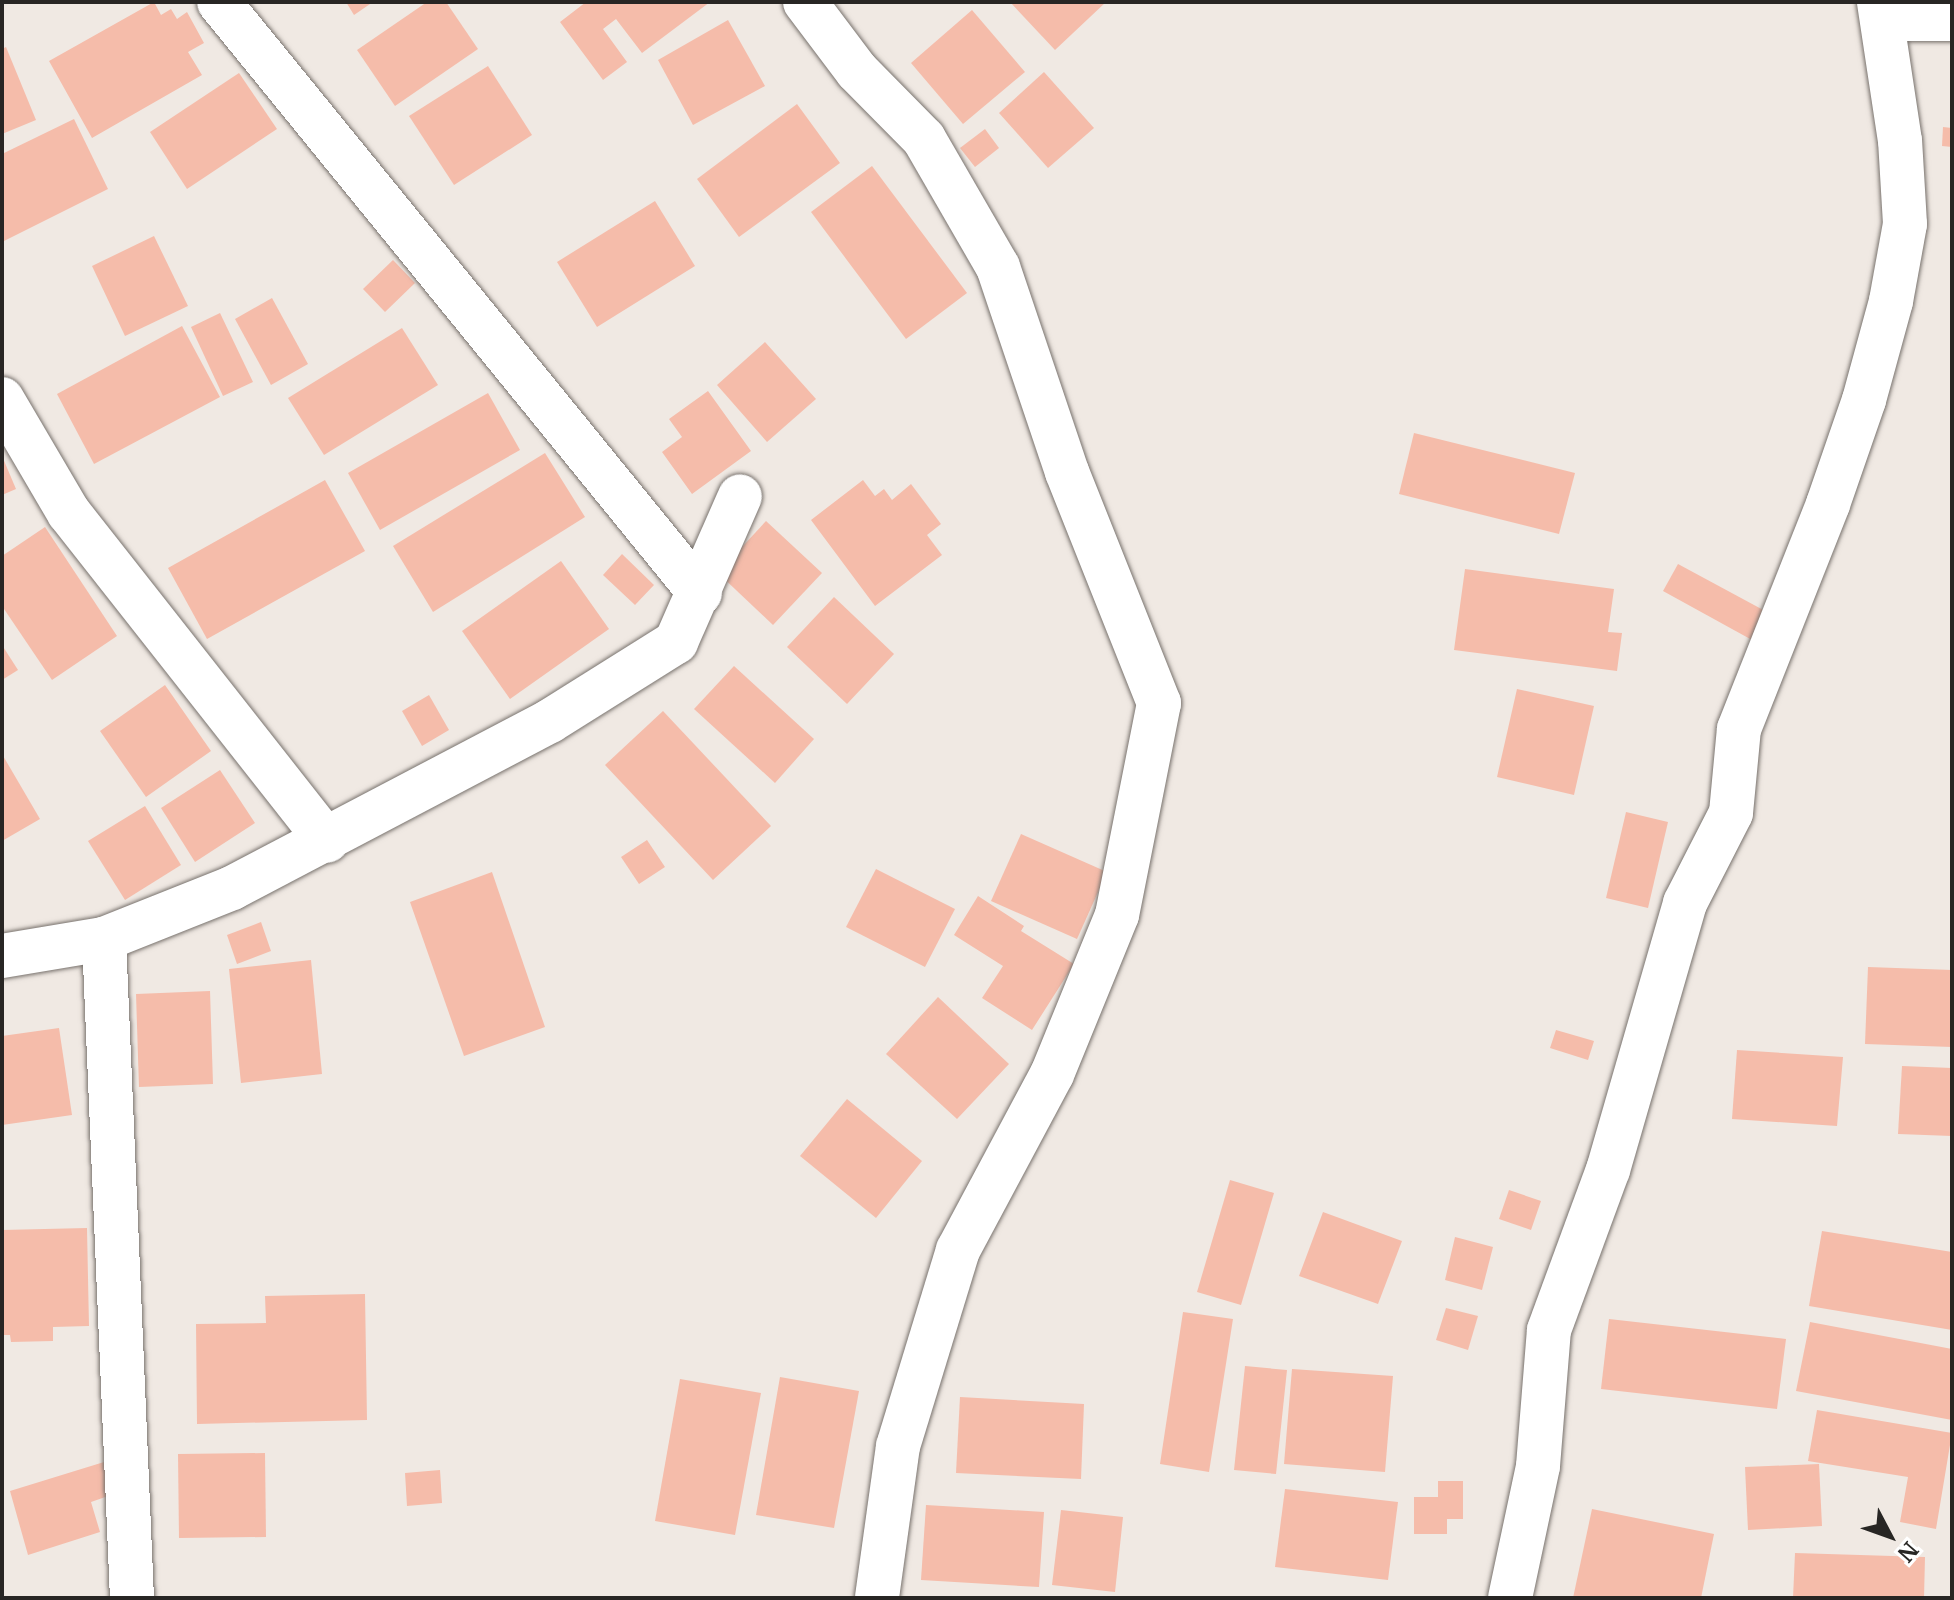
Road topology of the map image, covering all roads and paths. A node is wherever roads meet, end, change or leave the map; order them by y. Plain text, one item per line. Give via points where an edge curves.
1 (219, 2) edge
2 (805, 2) edge
3 (1881, 11) edge
4 (1952, 19) edge
5 (2, 399) edge
6 (740, 496) dead end
7 (700, 593) junction
8 (327, 841) junction
9 (104, 939) junction
10 (2, 956) edge
11 (132, 1598) edge
12 (877, 1598) edge
13 (1510, 1598) edge

1 - 7 street
2 - 12 street via 857,71 924,139 998,267 1067,472 1159,703 1117,915 1052,1074 958,1250 898,1446
3 - 4 street
3 - 13 street via 1900,141 1905,224 1891,301 1828,504 1739,729 1731,813 1685,903 1608,1170 1549,1330 1538,1466
5 - 8 street via 69,513
6 - 7 street
7 - 8 street via 676,642 550,721
8 - 9 street via 232,888
9 - 10 street
9 - 11 street

